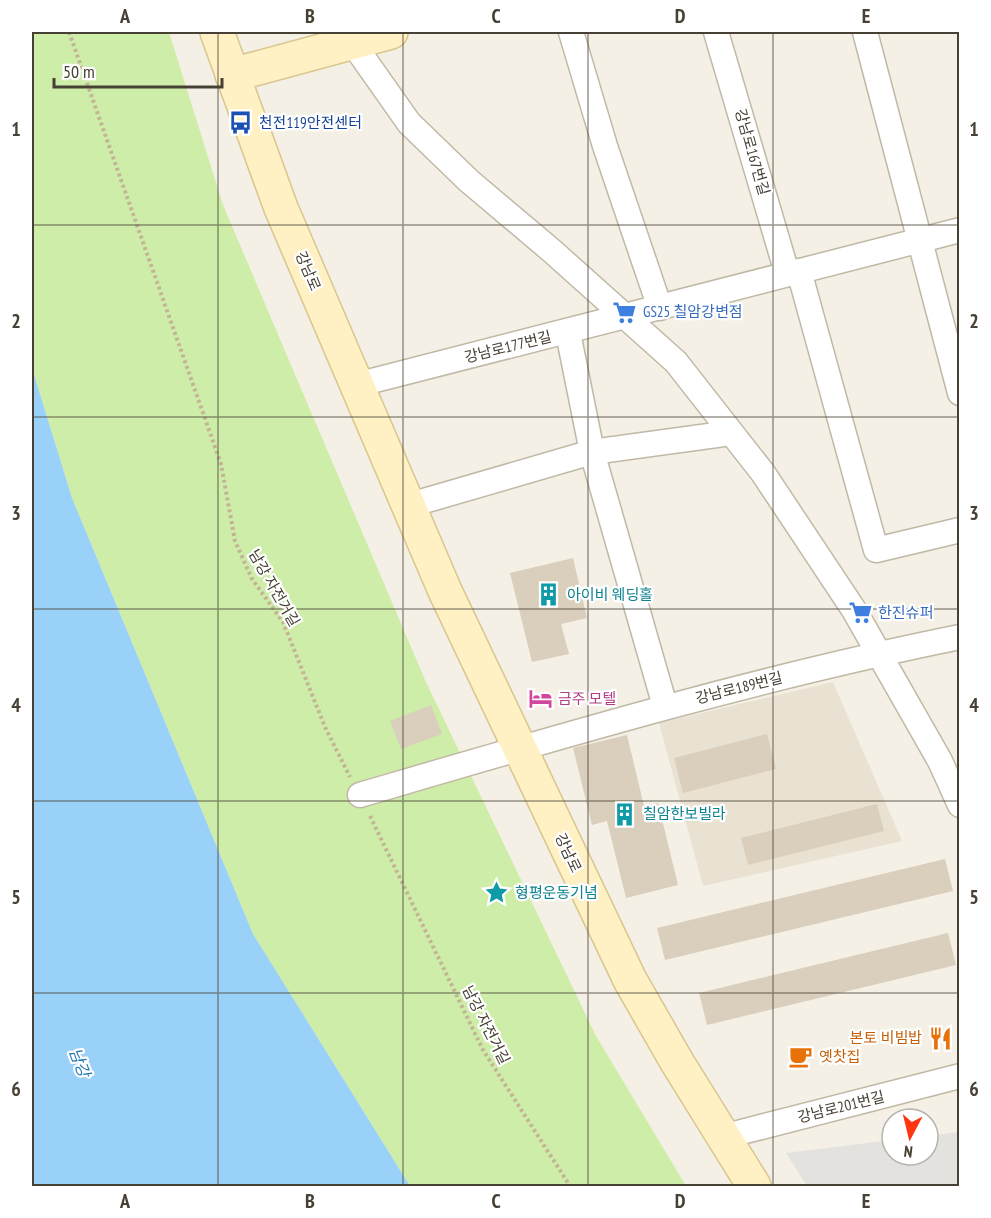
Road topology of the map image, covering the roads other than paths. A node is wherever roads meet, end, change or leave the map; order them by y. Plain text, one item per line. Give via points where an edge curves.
1 (217, 32) edge
2 (391, 32) edge
3 (571, 32) edge
4 (716, 32) edge
5 (865, 32) edge
6 (351, 37) edge
7 (232, 75) junction
8 (960, 230) edge
9 (918, 240) junction
10 (793, 272) junction
11 (660, 308) junction
12 (624, 316) junction
13 (568, 333) junction
14 (356, 385) junction
15 (960, 393) edge
16 (732, 433) junction
17 (592, 452) junction
18 (410, 505) junction
19 (960, 530) edge
20 (960, 637) edge
21 (877, 654) junction
22 (665, 706) junction
23 (520, 748) junction
24 (360, 795) road end
25 (960, 806) edge
26 (960, 1076) edge
27 (722, 1137) junction
28 (754, 1186) edge

1 - 7 street, 강남로
2 - 6 street
3 - 11 street
4 - 10 street, 강남로167번길
5 - 9 street
6 - 7 street
6 - 12 street via 409,123 469,181
7 - 14 street, 강남로 via 281,208
8 - 9 street, 강남로177번길
9 - 10 street, 강남로177번길
9 - 15 street
10 - 11 street, 강남로177번길
10 - 19 street via 876,550
11 - 12 street, 강남로177번길
12 - 13 street, 강남로177번길
12 - 16 street via 676,362
13 - 14 street, 강남로177번길
13 - 17 street
14 - 18 street, 강남로
16 - 17 street
16 - 21 street via 848,601
17 - 18 street
17 - 22 street
18 - 23 street, 강남로 via 445,591
20 - 21 street, 강남로189번길
21 - 22 street, 강남로189번길
21 - 25 street via 940,761
22 - 23 street, 강남로189번길
23 - 24 street, 강남로189번길
23 - 27 street, 강남로 via 630,980
26 - 27 street, 강남로201번길
27 - 28 street, 강남로

